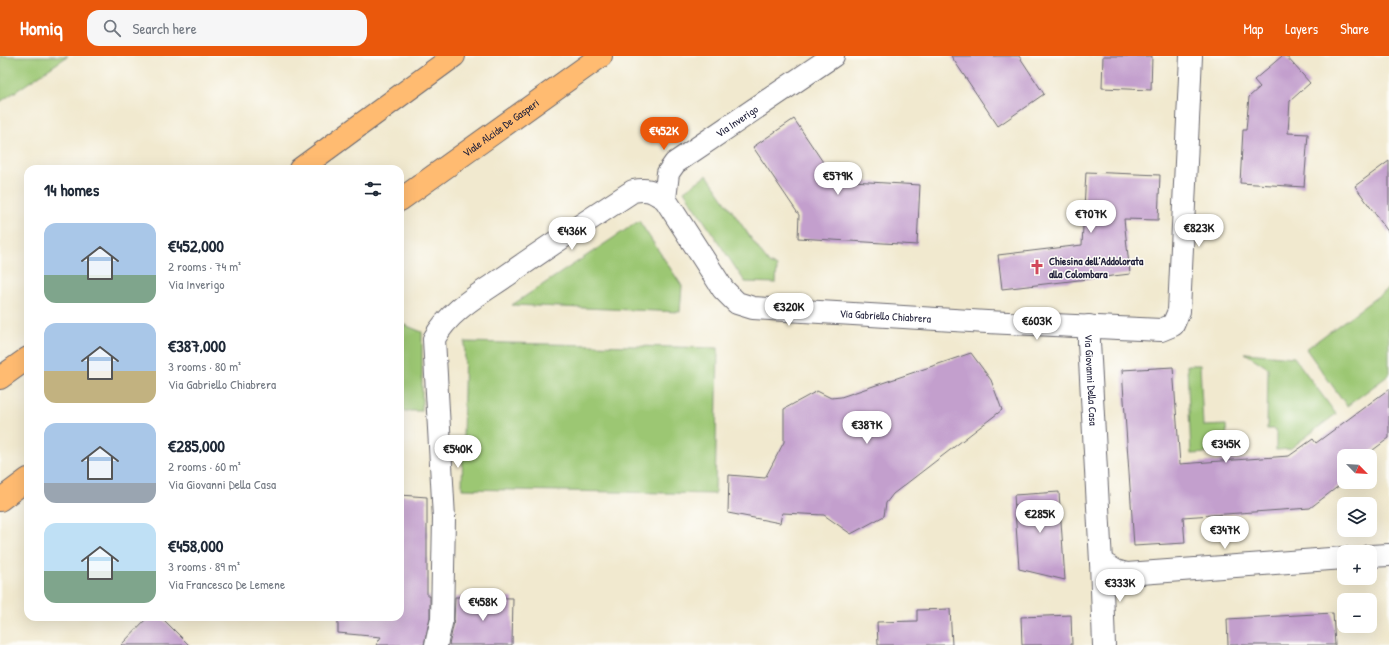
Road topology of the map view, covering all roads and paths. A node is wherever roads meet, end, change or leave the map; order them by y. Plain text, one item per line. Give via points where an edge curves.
1 (454, 56) edge
2 (601, 56) edge
3 (833, 56) edge
4 (1191, 56) edge
5 (305, 165) edge
6 (404, 197) edge
7 (665, 199) junction
8 (1089, 326) junction
9 (24, 361) edge
10 (0, 378) edge
11 (24, 480) edge
12 (24, 481) edge
13 (0, 495) edge
14 (0, 500) edge
15 (1389, 555) edge
16 (1377, 556) edge
17 (1337, 559) edge
18 (1101, 562) junction
19 (436, 645) edge
20 (1104, 645) edge

1 - 5 highway
2 - 6 highway, Viale Alcide De Gasperi
3 - 7 street, Via Inverigo via 675,164 668,174
4 - 8 street, Via Giovanni Della Casa via 1179,311 1173,324 1161,330
7 - 8 street, Via Gabriello Chiabrera via 723,289 737,303 753,308
7 - 19 street via 644,189 633,191 481,294 452,315 440,328 434,340 444,518 442,619
8 - 18 street, Via Giovanni Della Casa
9 - 10 highway
11 - 13 highway
12 - 14 highway
15 - 16 street
17 - 18 street via 1127,574
18 - 20 street, Via Giovanni Della Casa

